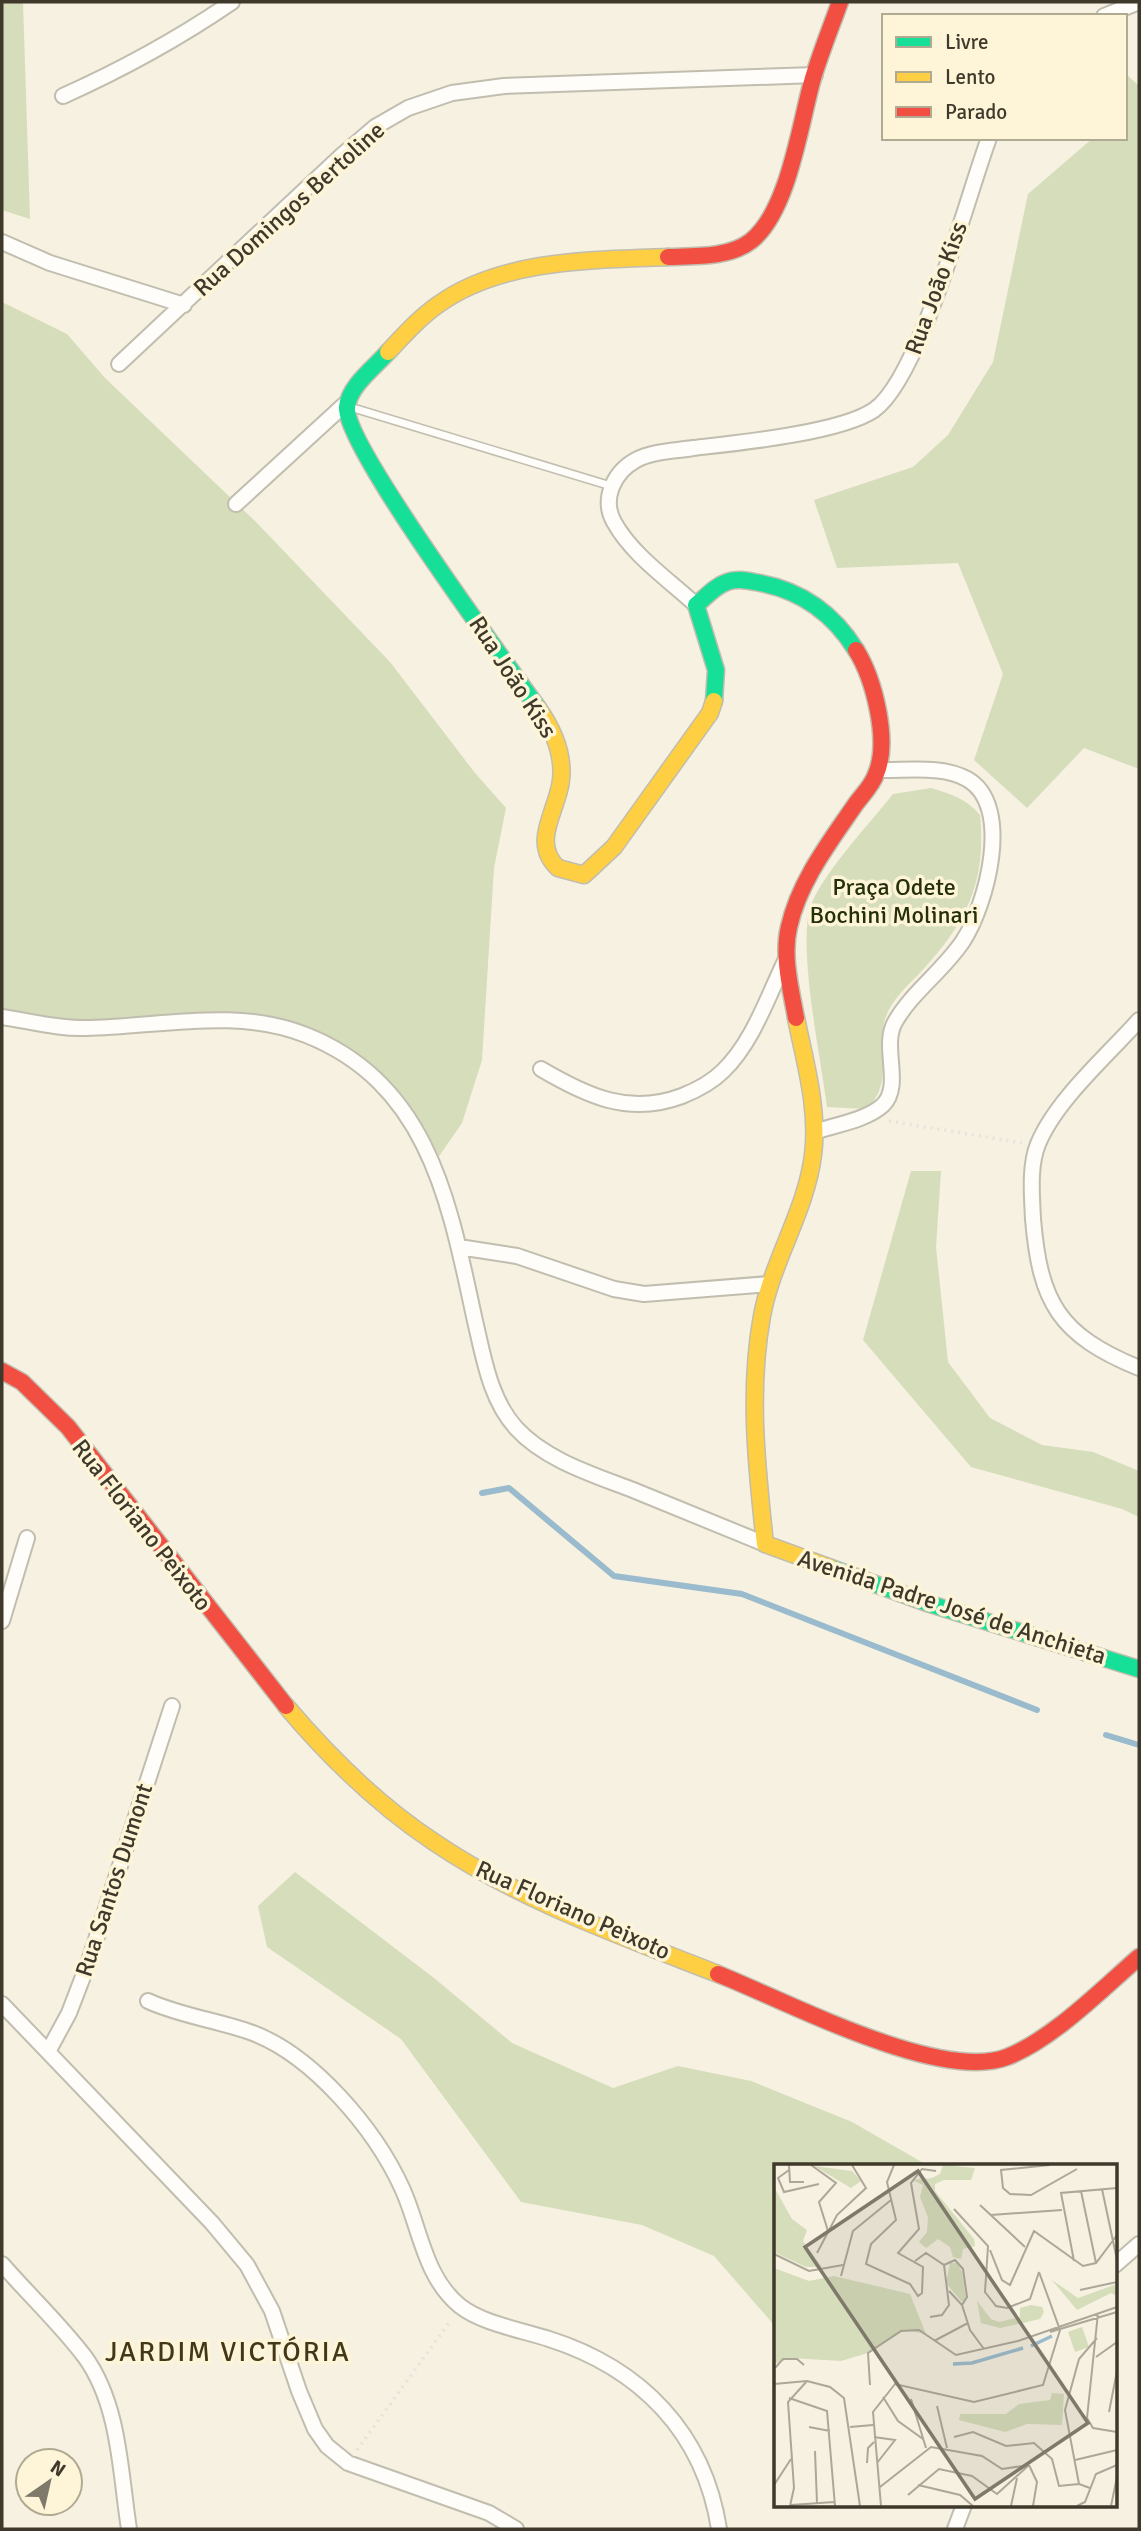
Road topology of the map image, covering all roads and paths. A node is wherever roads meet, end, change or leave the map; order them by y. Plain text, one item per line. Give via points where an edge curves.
1 (232, 2) edge
2 (841, 2) edge
3 (1139, 2) edge
4 (1109, 14) edge
5 (814, 75) junction
6 (63, 96) dead end
7 (988, 140) edge
8 (2, 242) edge
9 (184, 305) junction
10 (119, 364) dead end
11 (344, 405) junction
12 (611, 486) junction
13 (236, 504) dead end
14 (696, 605) junction
15 (878, 770) junction
16 (787, 958) junction
17 (2, 1017) edge
18 (1139, 1020) edge
19 (541, 1069) dead end
20 (872, 1112) junction
21 (814, 1132) junction
22 (1037, 1145) junction
23 (459, 1247) junction
24 (769, 1284) junction
25 (1139, 1367) edge
26 (2, 1371) edge
27 (27, 1538) dead end
28 (765, 1544) junction
29 (2, 1621) edge
30 (1139, 1669) edge
31 (172, 1706) dead end
32 (1139, 1957) edge
33 (148, 2001) dead end
34 (2, 2004) edge
35 (49, 2050) junction
36 (1139, 2244) edge
37 (2, 2264) edge
38 (1116, 2264) edge
39 (461, 2307) junction
40 (348, 2463) junction
41 (964, 2506) edge
42 (129, 2529) edge
43 (516, 2529) edge
44 (719, 2529) edge
45 (954, 2529) edge

1 - 6 street via 174,42
2 - 5 street
3 - 4 street
5 - 9 street, Rua Domingos Bertoline via 504,86 452,93 408,108 375,127 341,156
5 - 11 street via 771,215 754,238 734,250 707,255 512,270 469,286 439,303 404,336
7 - 12 street, Rua João Kiss via 920,339 893,390 874,410 780,437 660,453 637,460
8 - 9 street
9 - 10 street, Rua Domingos Bertoline
11 - 12 lane
11 - 13 street
11 - 14 street, Rua João Kiss via 350,428 408,523 545,718 562,763 544,849 554,865 569,874 584,875 614,847 710,713 719,688 715,659
12 - 14 street, Rua João Kiss via 608,502 625,540
14 - 15 street via 716,587 734,580 777,585 814,603 862,656 876,694
15 - 16 street via 797,901 788,928
15 - 20 street via 947,771 966,778 979,788 988,805 992,834 988,885 978,916 891,1028 887,1100
16 - 19 street via 747,1039 724,1071 701,1088 663,1103 631,1105 601,1100
16 - 21 street
17 - 23 street via 84,1029 173,1021 273,1024 307,1035 370,1073 403,1108 435,1162
18 - 22 street via 1070,1096
20 - 21 street
20 - 22 path via 896,1125
21 - 24 street via 812,1169
22 - 25 street via 1032,1205 1037,1262 1048,1296 1061,1319 1080,1336
23 - 24 street via 517,1256 614,1289 644,1294
23 - 28 street via 485,1364 499,1407 518,1431 581,1469
24 - 28 street via 758,1339 753,1408
26 - 32 street, Rua Floriano Peixoto via 31,1388 71,1433 181,1576 340,1765 451,1854 506,1885 887,2042 942,2059 998,2061 1015,2053
27 - 29 street
28 - 30 street, Avenida Padre José de Anchieta via 930,1604
31 - 35 street, Rua Santos Dumont via 89,1961
33 - 39 street via 276,2044 350,2109 383,2150 431,2268
34 - 35 street
35 - 40 street via 247,2265 272,2311 315,2429
36 - 38 street
37 - 42 street via 85,2358 101,2389 117,2437
39 - 40 path
39 - 44 street via 576,2348 610,2363 639,2384 669,2413 700,2465
40 - 43 street via 489,2513
41 - 45 street

